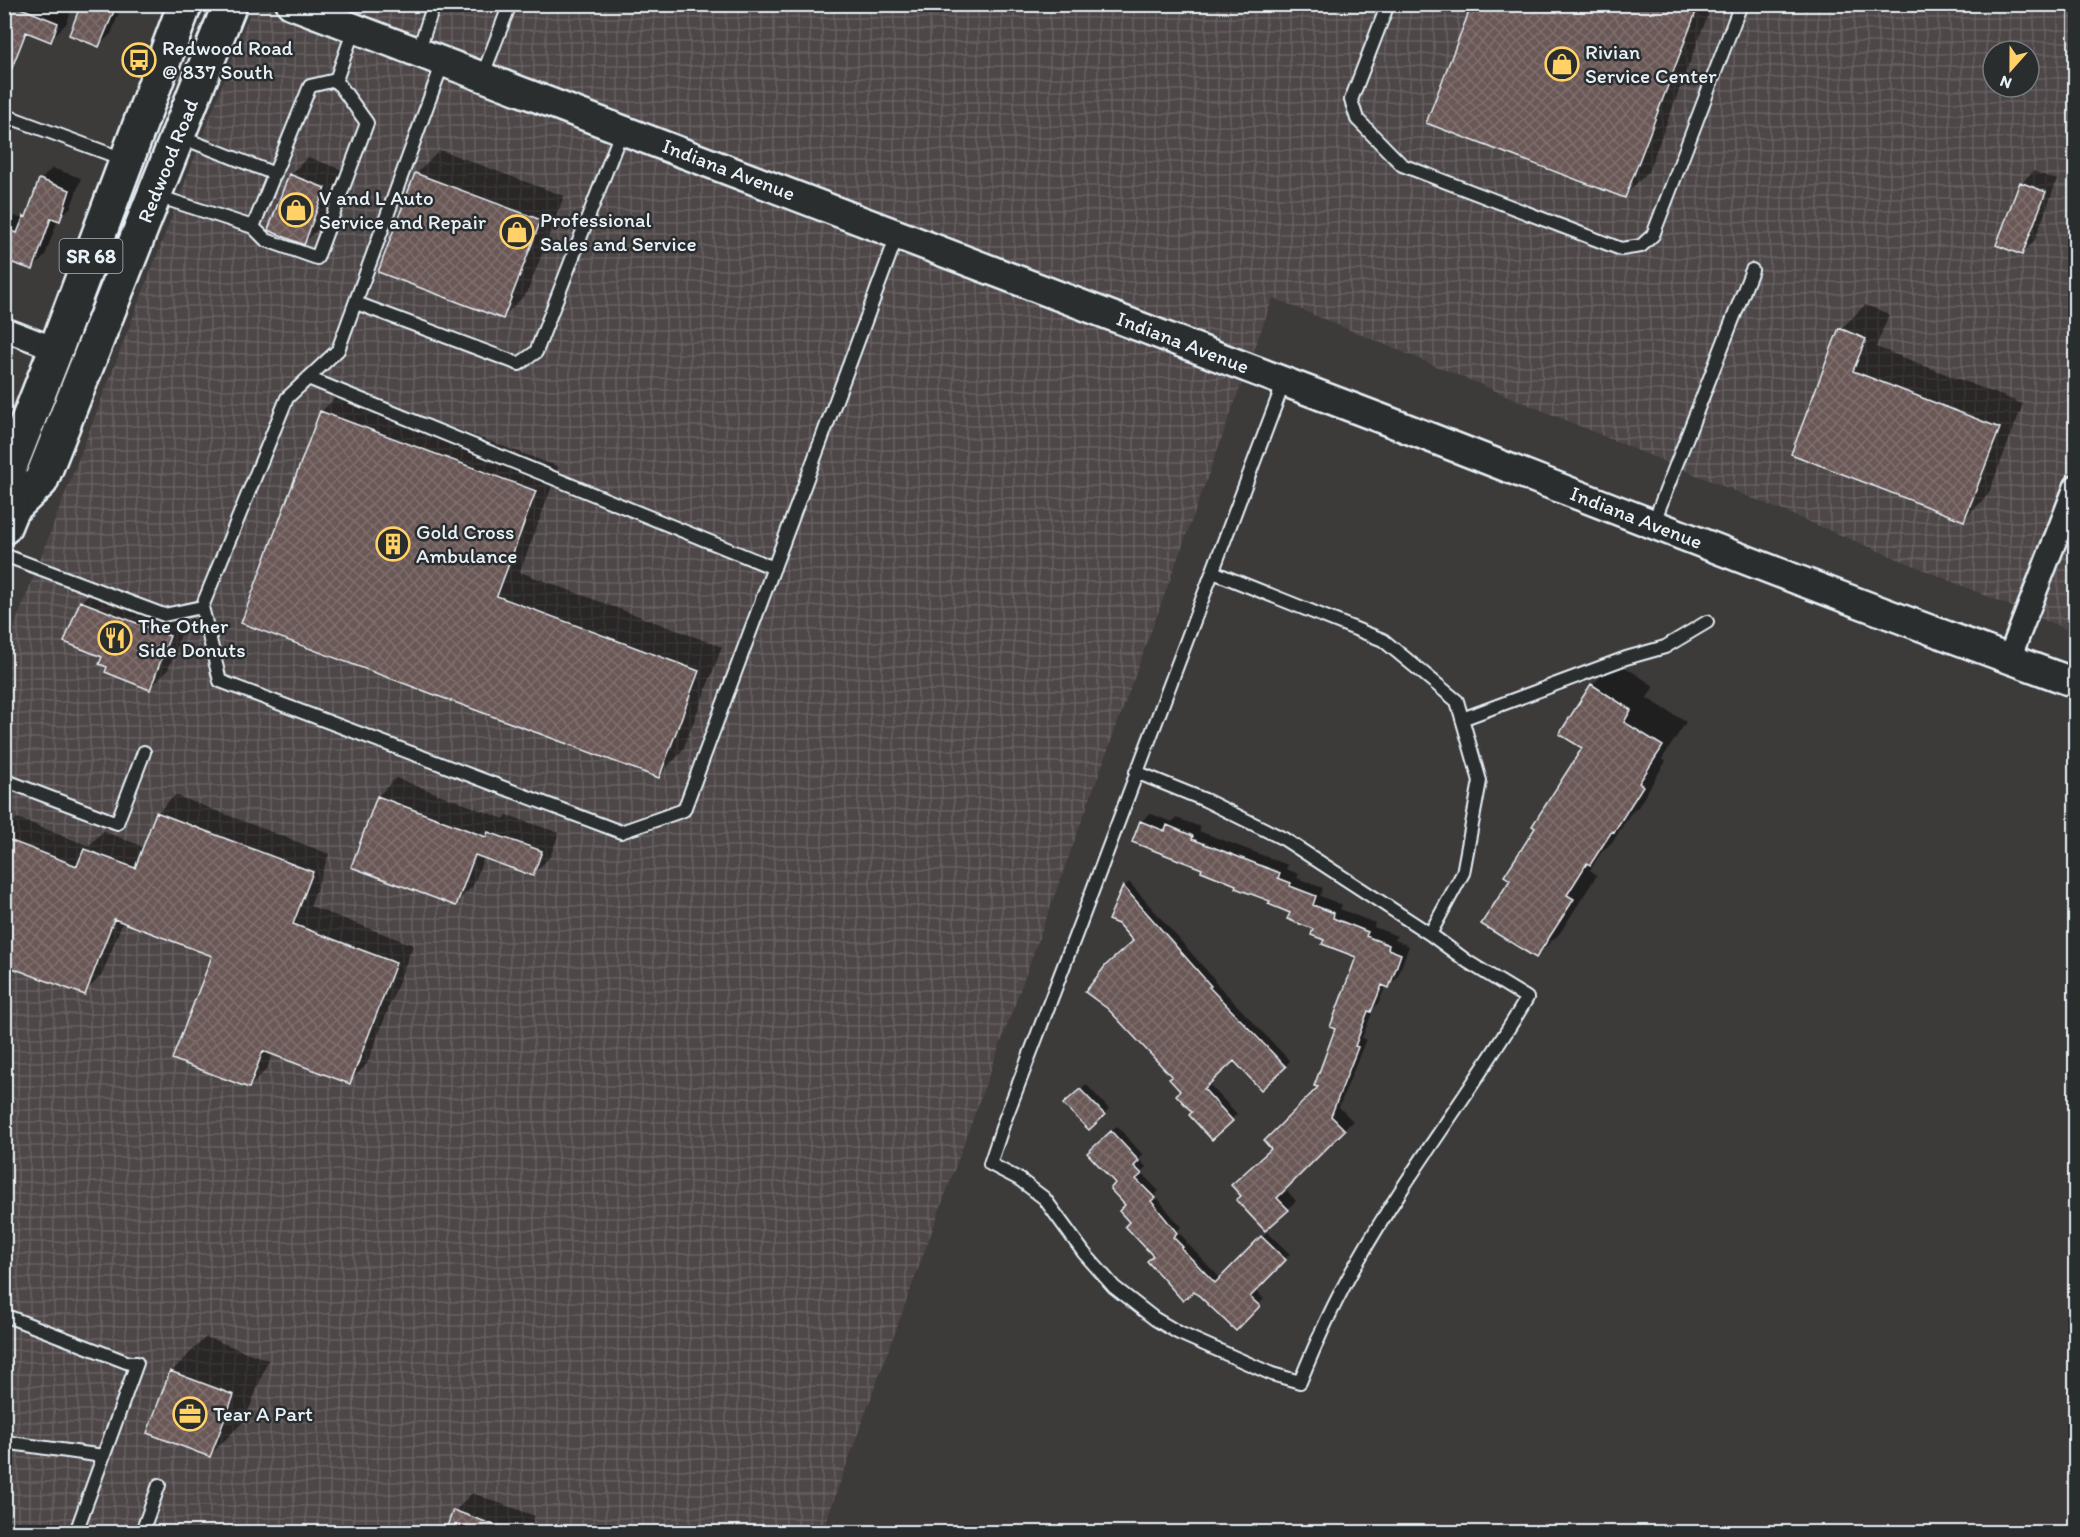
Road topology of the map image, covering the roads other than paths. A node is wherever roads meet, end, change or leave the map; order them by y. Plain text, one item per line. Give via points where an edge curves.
1 (185, 4) edge
2 (230, 4) edge
3 (291, 4) edge
4 (434, 4) edge
5 (510, 4) edge
6 (1388, 4) edge
7 (1741, 4) edge
8 (341, 18) edge
9 (430, 57) junction
10 (482, 77) junction
11 (336, 80) junction
12 (4, 115) edge
13 (622, 130) junction
14 (177, 136) junction
15 (127, 160) junction
16 (275, 174) junction
17 (154, 195) junction
18 (253, 227) junction
19 (898, 233) junction
20 (1752, 270) dead end
21 (356, 303) junction
22 (4, 329) edge
23 (56, 349) junction
24 (308, 378) junction
25 (1284, 382) junction
26 (2076, 486) edge
27 (8, 518) edge
28 (1653, 524) junction
29 (4, 555) edge
30 (774, 568) junction
31 (1213, 572) junction
32 (202, 607) junction
33 (1707, 621) dead end
34 (2009, 659) junction
35 (2076, 683) edge
36 (1462, 719) junction
37 (144, 752) dead end
38 (1136, 772) junction
39 (4, 780) edge
40 (1430, 934) junction
41 (4, 1314) edge
42 (4, 1442) edge
43 (103, 1456) junction
44 (159, 1485) dead end
45 (76, 1533) edge
46 (142, 1533) edge

1 - 15 main road, Redwood Road / SR 68
2 - 14 main road, Redwood Road / SR 68
3 - 8 street, Indiana Avenue
4 - 9 lane
5 - 10 lane
6 - 7 lane via 1351,100 1357,119 1402,165 1621,249 1641,246 1653,235
8 - 9 street, Indiana Avenue
8 - 11 lane
9 - 10 street, Indiana Avenue
9 - 21 lane
10 - 13 street, Indiana Avenue
11 - 16 lane via 310,86
11 - 18 lane via 367,123 317,258 266,240
12 - 15 lane
13 - 19 street, Indiana Avenue
13 - 21 lane via 536,352 519,364
14 - 16 lane
14 - 17 main road, Redwood Road / SR 68
15 - 23 main road, Redwood Road / SR 68
16 - 18 lane
17 - 18 lane
17 - 27 main road, Redwood Road / SR 68 via 41,481
19 - 25 street, Indiana Avenue
19 - 30 lane
20 - 28 lane
21 - 24 lane via 338,350
22 - 23 street
23 - 27 main road, Redwood Road / SR 68 via 9,469
24 - 30 lane
24 - 32 lane via 287,398
25 - 28 street, Indiana Avenue
25 - 31 lane
26 - 34 street
28 - 34 street, Indiana Avenue
29 - 32 lane via 164,615
30 - 32 lane via 684,810 621,832 220,681
31 - 36 lane via 1383,640 1458,701
31 - 38 lane
33 - 36 lane via 1665,647
34 - 35 street, Indiana Avenue
36 - 40 lane via 1480,781 1463,873
37 - 39 lane via 117,824
38 - 40 lane via 1284,839
38 - 40 lane via 990,1164 1044,1198 1114,1287 1179,1333 1272,1374 1300,1382 1359,1258 1527,998
41 - 43 lane via 137,1363
42 - 43 lane
43 - 45 lane
44 - 46 lane

